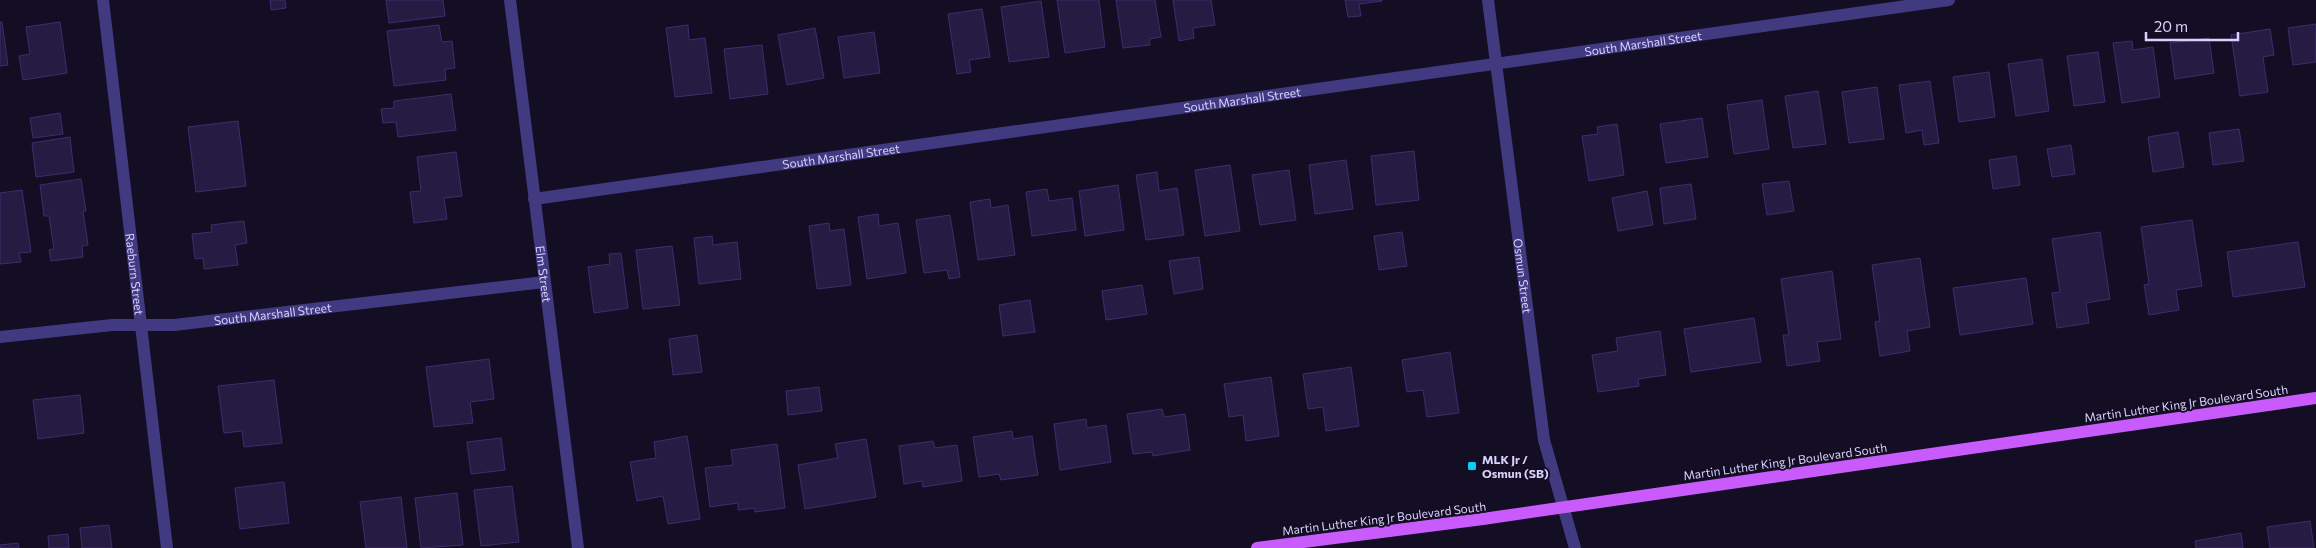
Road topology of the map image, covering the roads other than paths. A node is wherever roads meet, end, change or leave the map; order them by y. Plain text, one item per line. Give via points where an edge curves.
1 (103, 0) edge
2 (510, 0) edge
3 (1488, 0) edge
4 (1949, 0) edge
5 (1496, 65) junction
6 (534, 199) junction
7 (544, 282) junction
8 (141, 325) junction
9 (0, 337) edge
10 (2316, 398) edge
11 (1563, 507) junction
12 (167, 548) edge
13 (578, 548) edge
14 (1257, 548) edge
15 (1575, 548) edge

1 - 8 street, Raeburn Street
2 - 6 street, Elm Street
3 - 5 street, Osmun Street
4 - 5 street, South Marshall Street
5 - 6 street, South Marshall Street
5 - 11 street, Osmun Street via 1544,440
6 - 7 street, Elm Street
7 - 8 street, South Marshall Street via 174,325
7 - 13 street, Elm Street
8 - 9 street, South Marshall Street via 112,324
8 - 12 street, Raeburn Street
10 - 11 main road, Martin Luther King Jr Boulevard South
11 - 14 main road, Martin Luther King Jr Boulevard South
11 - 15 street, Osmun Street

